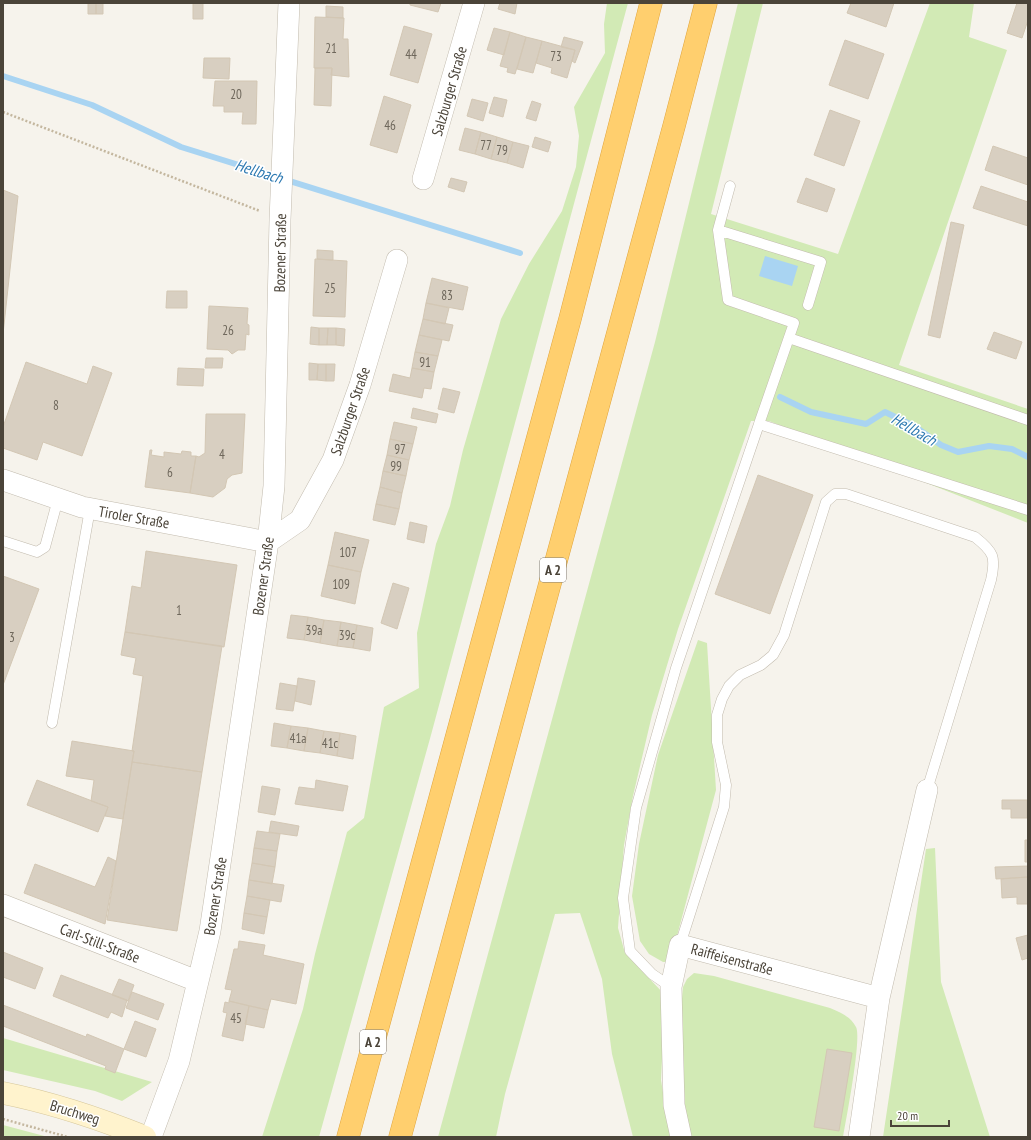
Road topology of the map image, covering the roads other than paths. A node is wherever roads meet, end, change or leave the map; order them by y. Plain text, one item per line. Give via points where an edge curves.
1 (290, 3) edge
2 (474, 3) edge
3 (651, 3) edge
4 (706, 3) edge
5 (423, 179) dead end
6 (730, 186) dead end
7 (718, 230) junction
8 (397, 260) dead end
9 (808, 305) dead end
10 (789, 338) junction
11 (1028, 420) edge
12 (759, 424) junction
13 (3, 480) edge
14 (58, 499) junction
15 (90, 509) junction
16 (1028, 510) edge
17 (3, 541) edge
18 (268, 542) junction
19 (52, 723) dead end
20 (927, 790) joint
21 (3, 905) edge
22 (680, 945) junction
23 (197, 981) junction
24 (671, 987) junction
25 (879, 998) junction
26 (3, 1093) edge
27 (145, 1137) edge
28 (151, 1137) edge
29 (348, 1137) edge
30 (400, 1137) edge
31 (681, 1137) edge
32 (859, 1137) edge

1 - 18 street, Bozener Straße via 280,220 274,486
2 - 5 street, Salzburger Straße
3 - 29 highway, A 2 via 570,319
4 - 30 highway, A 2
6 - 7 lane
7 - 9 lane via 821,262
7 - 10 lane via 728,300 794,323
8 - 18 street, Salzburger Straße via 360,385 333,460 300,520
10 - 11 lane
10 - 12 lane
12 - 16 lane
12 - 24 lane via 676,668 636,808 623,898 630,951 652,974
13 - 14 street, Tiroler Straße
14 - 15 street, Tiroler Straße
14 - 17 lane via 45,547 37,552
15 - 18 street, Tiroler Straße
15 - 19 lane
18 - 23 street, Bozener Straße via 210,931
20 - 22 lane via 995,562 989,548 975,537 846,494 835,494 826,502 784,635 773,655 740,675 729,686 722,699 717,715 717,742 726,785 724,807
20 - 25 street
21 - 23 street, Carl-Still-Straße
22 - 24 street, Raiffeisenstraße
22 - 25 street, Raiffeisenstraße
23 - 28 street, Bozener Straße via 179,1061
24 - 31 street, Raiffeisenstraße via 674,1105
25 - 32 street
26 - 27 street, Bruchweg via 94,1116

